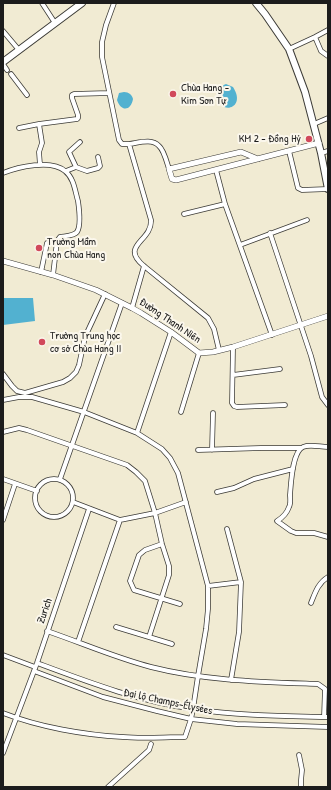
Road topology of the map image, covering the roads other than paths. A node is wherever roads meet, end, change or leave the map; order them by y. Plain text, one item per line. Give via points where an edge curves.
1 (42, 3) edge
2 (82, 3) edge
3 (114, 3) edge
4 (256, 3) edge
5 (55, 23) junction
6 (328, 30) edge
7 (3, 31) edge
8 (315, 37) junction
9 (289, 49) junction
10 (19, 50) junction
11 (328, 56) edge
12 (3, 63) edge
13 (7, 70) dead end
14 (11, 74) dead end
15 (109, 93) junction
16 (27, 95) dead end
17 (328, 118) edge
18 (39, 124) junction
19 (314, 124) junction
20 (19, 128) dead end
21 (80, 142) dead end
22 (319, 143) junction
23 (129, 144) junction
24 (289, 151) junction
25 (328, 151) edge
26 (321, 153) junction
27 (98, 157) dead end
28 (258, 159) junction
29 (40, 165) junction
30 (76, 167) junction
31 (168, 169) junction
32 (216, 170) junction
33 (66, 171) junction
34 (3, 173) edge
35 (328, 189) edge
36 (225, 204) junction
37 (184, 214) dead end
38 (307, 220) dead end
39 (270, 233) junction
40 (47, 243) dead end
41 (240, 245) junction
42 (3, 261) edge
43 (144, 266) junction
44 (40, 272) junction
45 (52, 275) junction
46 (105, 294) junction
47 (122, 302) junction
48 (132, 308) junction
49 (328, 316) edge
50 (301, 325) junction
51 (171, 332) junction
52 (272, 335) junction
53 (233, 347) junction
54 (219, 350) junction
55 (199, 353) junction
56 (280, 369) dead end
57 (3, 374) edge
58 (233, 375) junction
59 (3, 400) edge
60 (285, 405) dead end
61 (328, 405) edge
62 (84, 412) junction
63 (181, 412) dead end
64 (213, 413) dead end
65 (3, 432) edge
66 (137, 433) junction
67 (72, 446) junction
68 (328, 447) edge
69 (301, 448) junction
70 (198, 450) dead end
71 (212, 450) junction
72 (293, 469) junction
73 (3, 479) edge
74 (60, 479) junction
75 (15, 484) junction
76 (37, 491) junction
77 (217, 492) dead end
78 (73, 502) junction
79 (186, 502) junction
80 (89, 509) junction
81 (155, 513) junction
82 (4, 514) edge
83 (3, 520) edge
84 (120, 520) junction
85 (227, 530) dead end
86 (328, 537) edge
87 (162, 544) junction
88 (328, 577) edge
89 (241, 582) junction
90 (208, 586) junction
91 (161, 599) junction
92 (311, 603) dead end
93 (180, 604) dead end
94 (116, 627) dead end
95 (47, 631) junction
96 (149, 637) junction
97 (78, 642) junction
98 (172, 644) dead end
99 (3, 655) edge
100 (35, 667) junction
101 (198, 676) junction
102 (230, 680) junction
103 (193, 709) junction
104 (3, 713) edge
105 (326, 717) edge
106 (16, 718) junction
107 (191, 719) junction
108 (328, 727) edge
109 (151, 744) dead end
110 (3, 753) edge
111 (299, 755) dead end
112 (108, 787) edge
113 (301, 787) edge

1 - 5 street
2 - 5 main road
3 - 15 street via 102,42 102,57
4 - 9 main road
5 - 10 main road
6 - 8 street
7 - 10 street
8 - 9 street
8 - 11 street via 321,51
9 - 19 main road
10 - 12 main road
12 - 13 street
14 - 16 street
15 - 18 street via 74,94 72,98 77,119
15 - 23 street via 120,140 122,144
17 - 19 street
18 - 20 street
18 - 29 street via 42,143 39,152
19 - 22 main road
21 - 30 street via 69,152
22 - 24 street
22 - 26 main road
23 - 31 street via 150,141 160,146
23 - 43 street via 151,220 148,232 134,252
24 - 28 street
24 - 35 street via 298,188
25 - 26 street
26 - 35 main road
27 - 30 street via 98,168 87,171
28 - 31 street via 241,152
28 - 32 street
29 - 33 street via 54,166
29 - 34 street
30 - 33 street
31 - 32 street via 172,179 176,180
32 - 36 street
33 - 45 street via 73,183 79,206 78,228 73,235 60,237 57,241
36 - 37 street
36 - 41 street
38 - 39 street
39 - 41 street
39 - 50 street
40 - 44 street
41 - 52 street
42 - 44 street, Đường Thanh Niên
43 - 48 street
43 - 54 street via 208,318 214,328
44 - 45 street, Đường Thanh Niên
45 - 46 street, Đường Thanh Niên
46 - 47 street, Đường Thanh Niên
46 - 57 street via 85,337 79,365 70,378 25,393 17,391
47 - 48 street, Đường Thanh Niên
47 - 62 street
48 - 51 street, Đường Thanh Niên
49 - 50 street, Đường Thanh Niên
50 - 52 street, Đường Thanh Niên
50 - 61 street via 322,397
51 - 55 street, Đường Thanh Niên
51 - 66 street
52 - 53 street, Đường Thanh Niên
53 - 54 street, Đường Thanh Niên
53 - 58 street
54 - 55 street, Đường Thanh Niên
55 - 63 street
56 - 58 street
58 - 60 street via 234,406
59 - 62 street via 32,397
62 - 66 street
62 - 67 street
64 - 71 street
65 - 67 street via 19,428
66 - 79 street via 162,449 170,458 178,473
67 - 74 street
67 - 81 street via 127,465 136,472 145,481
68 - 69 street
69 - 71 street
69 - 72 street
70 - 71 street
72 - 77 street
72 - 86 street via 290,507 277,521 296,533 314,533
73 - 75 street
74 - 76 street via 49,479
74 - 78 street via 70,486
75 - 76 street
75 - 82 street
76 - 78 street via 38,508 53,517 66,513
78 - 80 street
79 - 81 street
79 - 90 street
80 - 84 street
80 - 95 street, Zurich
81 - 84 street
81 - 87 street
82 - 83 street
84 - 97 street
85 - 89 street
87 - 91 street via 169,575
87 - 91 street via 145,550 139,556 130,582 134,590
88 - 92 street via 319,585
89 - 90 street
89 - 102 street via 239,632
90 - 101 street via 207,622
91 - 93 street
91 - 96 street
94 - 96 street
95 - 97 street
95 - 100 street, Zurich
96 - 98 street
97 - 101 street via 152,667
99 - 100 street, Đại lộ Champs-Élysées
100 - 103 street, Đại lộ Champs-Élysées via 104,688
100 - 106 street, Zurich
100 - 107 street, Đại lộ Champs-Élysées via 103,697
101 - 102 street
101 - 103 street
102 - 105 street via 318,684 325,689
103 - 105 street, Đại lộ Champs-Élysées via 238,714
103 - 107 street
104 - 106 street
106 - 107 street via 74,732 124,737 185,737
106 - 110 street, Zurich
107 - 108 street, Đại lộ Champs-Élysées via 237,724
109 - 112 street via 149,750
111 - 113 street via 302,770

